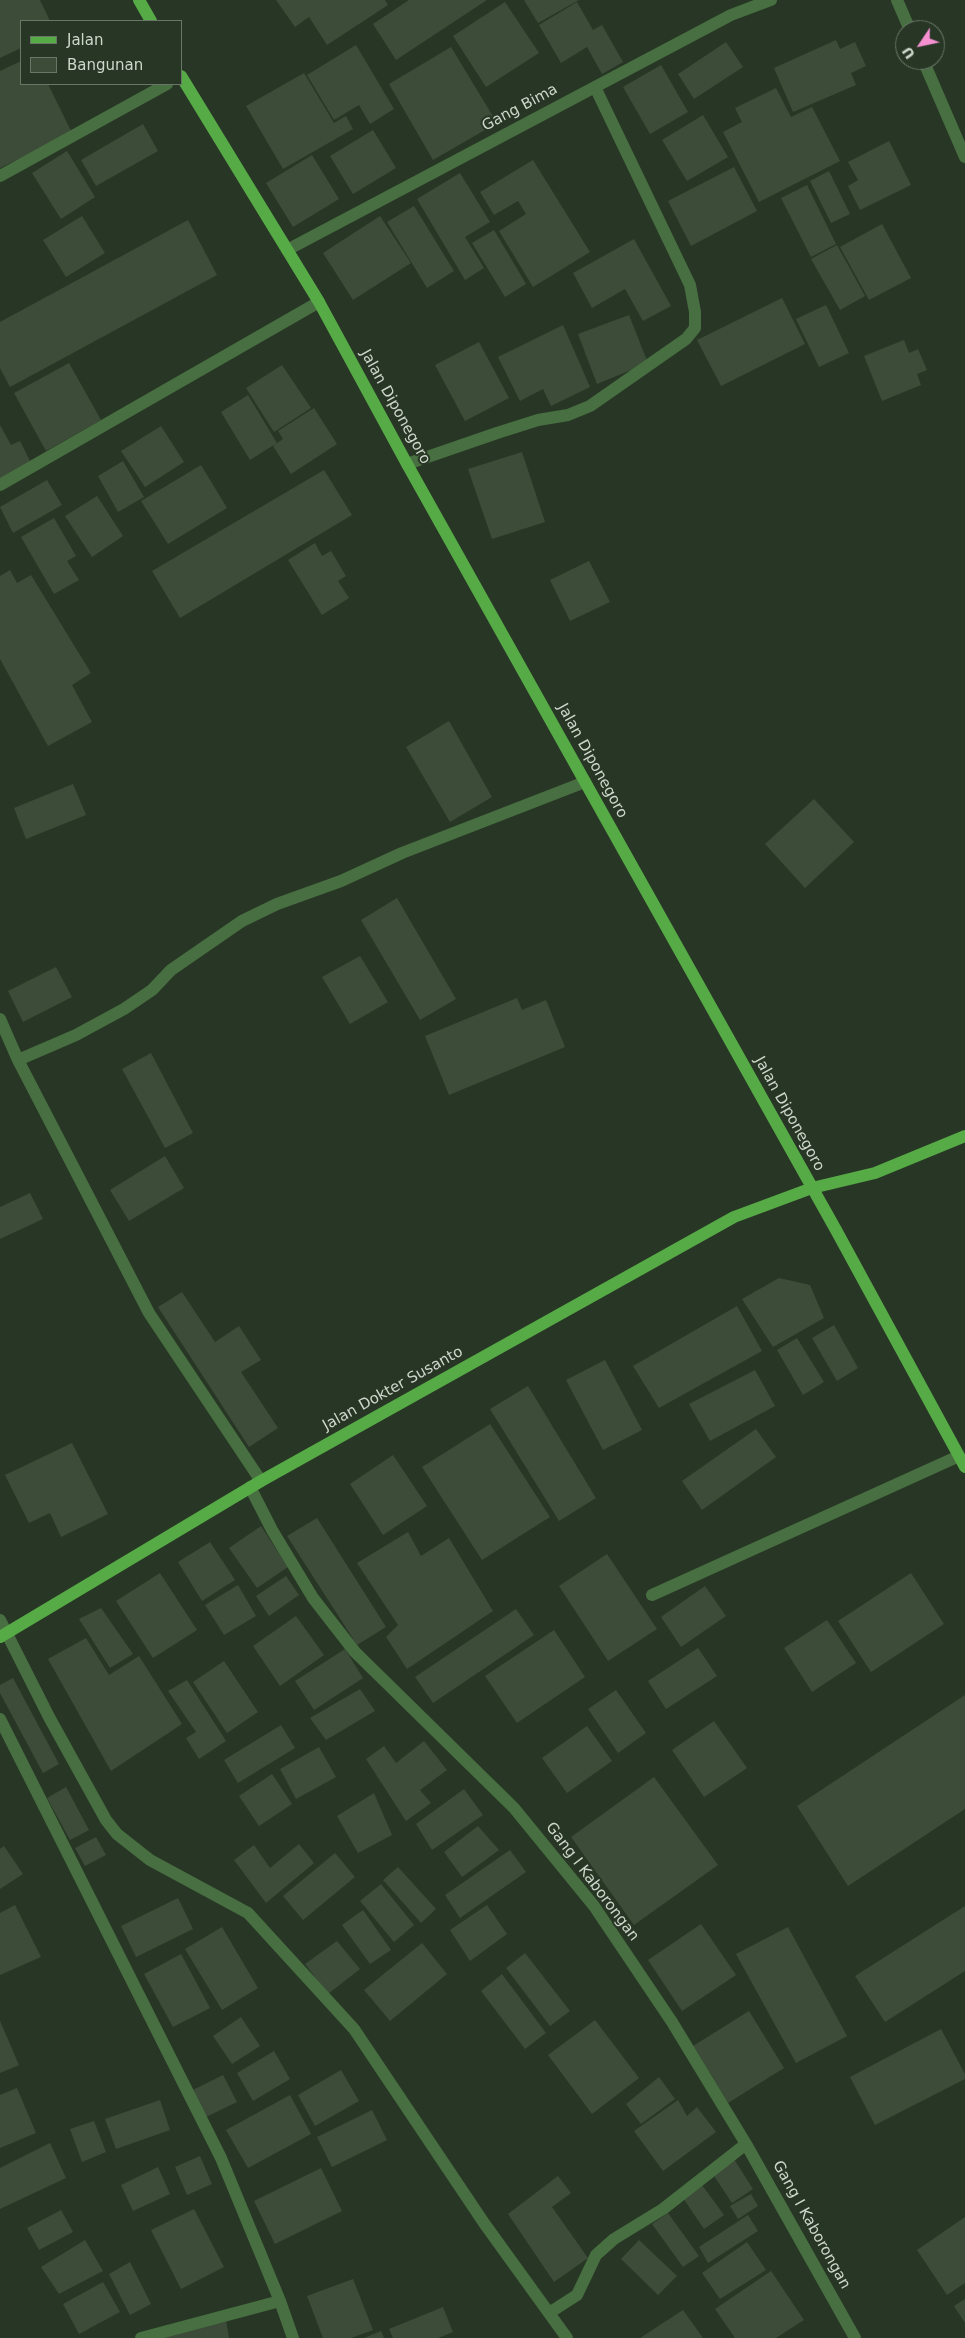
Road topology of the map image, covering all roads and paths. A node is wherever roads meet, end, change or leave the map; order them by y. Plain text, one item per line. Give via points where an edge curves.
1 (138, 0) edge
2 (771, 0) edge
3 (897, 0) edge
4 (150, 20) edge
5 (906, 20) edge
6 (927, 70) edge
7 (182, 78) edge
8 (165, 85) edge
9 (595, 87) junction
10 (965, 157) edge
11 (0, 176) edge
12 (287, 250) junction
13 (319, 302) junction
14 (407, 464) junction
15 (0, 485) edge
16 (585, 782) junction
17 (0, 1019) edge
18 (18, 1060) junction
19 (965, 1136) edge
20 (812, 1188) junction
21 (962, 1462) edge
22 (261, 1481) junction
23 (250, 1488) junction
24 (652, 1595) dead end
25 (0, 1620) edge
26 (3, 1635) edge
27 (0, 1719) edge
28 (746, 2144) junction
29 (280, 2301) junction
30 (549, 2313) junction
31 (141, 2338) edge
32 (293, 2338) edge
33 (567, 2338) edge
34 (855, 2338) edge

1 - 4 main road
2 - 9 street, Gang Bima via 731,15
3 - 5 street
6 - 10 street
7 - 12 main road, Jalan Diponegoro
8 - 11 street
9 - 12 street, Gang Bima
9 - 14 street via 690,285 695,328 686,339 590,406 568,415 498,432
12 - 13 main road, Jalan Diponegoro
13 - 14 main road, Jalan Diponegoro
13 - 15 street
14 - 16 main road, Jalan Diponegoro
16 - 18 street via 276,904 242,921 171,970 152,990 124,1009 76,1035
16 - 20 main road, Jalan Diponegoro
17 - 18 street
18 - 22 street via 149,1313
19 - 20 main road, Jalan Dokter Susanto via 875,1173
20 - 21 main road, Jalan Diponegoro
20 - 22 main road, Jalan Dokter Susanto via 734,1217
21 - 24 street
22 - 23 main road, Jalan Dokter Susanto
23 - 26 main road, Jalan Dokter Susanto
23 - 28 street, Gang I Kaborongan via 313,1598 356,1652 514,1808 594,1906 672,2022
25 - 26 street
26 - 30 street via 106,1820 117,1834 150,1860 248,1913 354,2029
27 - 29 street via 222,2158
28 - 30 street via 663,2209 614,2239 596,2255 577,2295
28 - 34 street, Gang I Kaborongan
29 - 31 street
29 - 32 street
30 - 33 street

